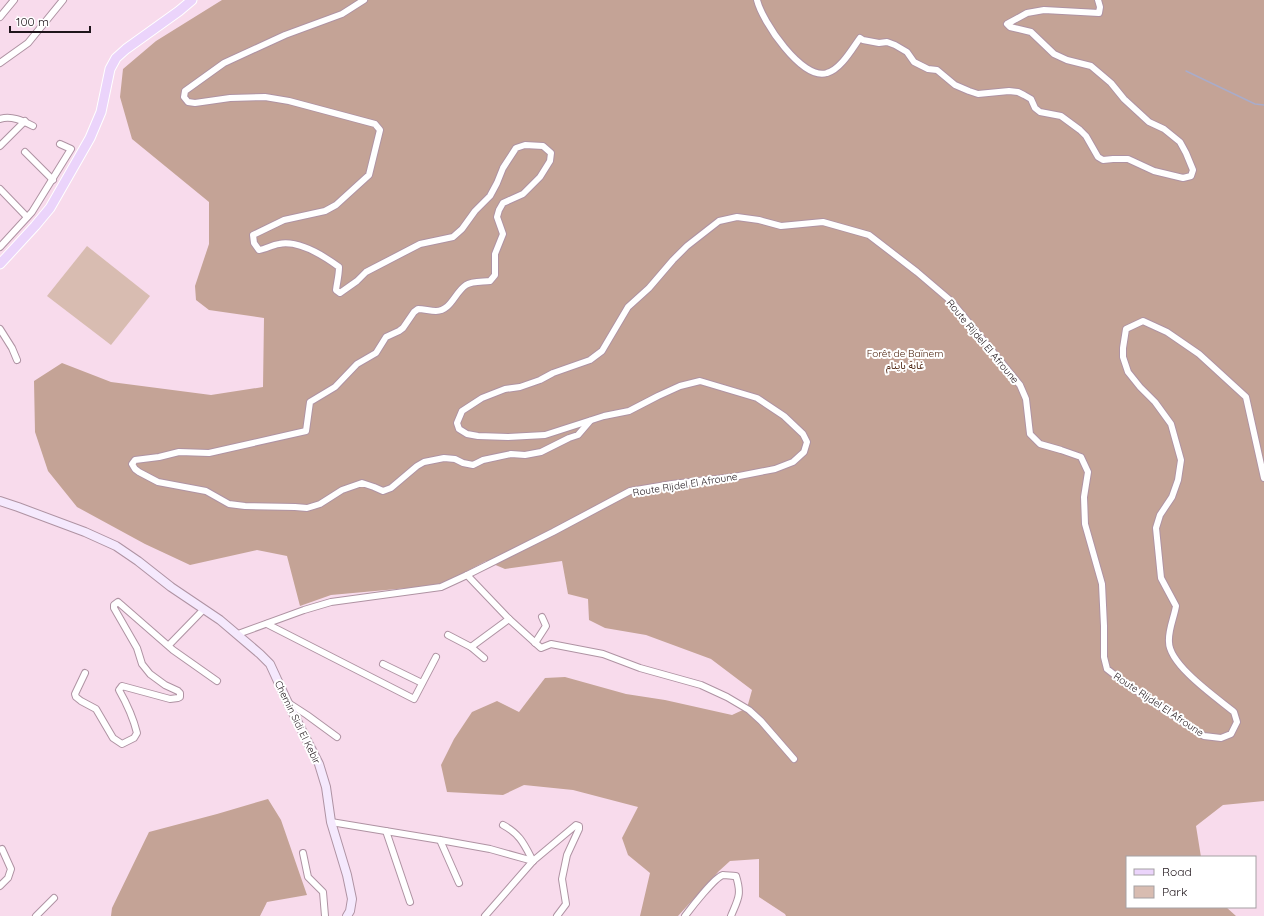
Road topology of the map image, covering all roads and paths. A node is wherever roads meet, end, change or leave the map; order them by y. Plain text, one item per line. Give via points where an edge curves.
1 (14, 0) edge
2 (64, 0) edge
3 (192, 0) edge
4 (364, 0) edge
5 (757, 0) edge
6 (1098, 0) edge
7 (0, 17) edge
8 (0, 63) edge
9 (0, 119) edge
10 (25, 122) junction
11 (33, 126) dead end
12 (60, 144) dead end
13 (0, 146) edge
14 (25, 152) dead end
15 (53, 180) junction
16 (0, 189) edge
17 (27, 217) junction
18 (1, 245) edge
19 (0, 264) edge
20 (0, 329) edge
21 (17, 360) dead end
22 (590, 420) junction
23 (1264, 478) edge
24 (0, 501) edge
25 (468, 575) junction
26 (204, 609) junction
27 (542, 617) dead end
28 (508, 619) junction
29 (268, 624) junction
30 (238, 634) junction
31 (448, 635) dead end
32 (535, 643) junction
33 (169, 645) junction
34 (471, 647) junction
35 (436, 657) dead end
36 (484, 658) dead end
37 (383, 664) dead end
38 (84, 673) dead end
39 (217, 681) dead end
40 (422, 683) junction
41 (286, 701) junction
42 (337, 737) dead end
43 (794, 759) dead end
44 (331, 822) junction
45 (503, 825) dead end
46 (386, 831) junction
47 (440, 840) junction
48 (2, 848) dead end
49 (303, 853) dead end
50 (533, 861) junction
51 (459, 883) dead end
52 (0, 886) edge
53 (54, 898) dead end
54 (410, 902) dead end
55 (36, 916) edge
56 (325, 916) edge
57 (347, 916) edge
58 (485, 916) edge
59 (557, 916) edge
60 (685, 916) edge
61 (731, 916) edge

1 - 7 street
2 - 8 street via 28,43
3 - 19 main road via 116,58 110,69 101,112 90,138 50,208
4 - 22 street via 342,14 285,35 224,63 185,91 184,97 188,102 195,103 265,97 289,101 375,124 380,130 369,175 336,206 284,220 253,235 254,243 259,250 280,244 297,245 326,257 339,266 336,290 340,293 366,272 420,244 453,237 490,196 516,148 525,145 543,146 551,153 550,161 540,177 523,194 503,203 499,210 498,217 503,234 495,254 495,275 490,281 468,284 442,309 418,309 414,312 403,328 386,337 376,353 357,364 335,387 310,402 306,431 209,453 179,452 135,460 132,464 134,469 158,482 206,491 229,504 307,508 362,483 383,491 391,488 424,462 455,458 473,465 483,460 512,454 541,452 578,435
5 - 6 street via 769,28 780,42 803,66 816,73 827,74 844,62 860,38 879,43 887,42 906,52 914,62 937,70 955,85 969,91 978,94 1009,91 1024,95 1031,99 1040,112 1061,116 1080,130 1098,157 1103,160 1128,159 1161,173 1183,178 1191,176 1193,170 1180,142 1164,129 1149,122 1091,66 1054,54 1031,32 1007,24 1027,13 1044,10 1099,13
9 - 10 street
10 - 11 street
10 - 13 street
12 - 15 street via 71,149
14 - 15 street
15 - 17 street
16 - 17 street
17 - 18 street
20 - 21 street
22 - 23 street, Route Rijdel El Afroune via 545,435 508,437 466,434 459,429 457,423 462,411 482,398 540,380 590,360 602,351 628,307 650,288 687,246 719,221 737,217 781,226 823,222 869,235 951,301 1006,367 1020,385 1026,399 1030,434 1040,444 1081,457 1088,472 1084,497 1085,524 1102,584 1104,657 1107,669 1204,736 1222,738 1231,734 1237,722 1234,712 1185,671 1173,656 1168,643 1176,606 1160,578 1156,528 1160,515 1172,497 1181,460 1171,424 1128,372 1123,357 1126,329 1144,321 1166,332 1199,354 1246,397
22 - 25 street, Route Rijdel El Afroune via 629,411 680,386 700,381 757,398 784,416 803,434 807,442 804,452 793,462 775,469 630,491
24 - 26 street, Chemin Sidi El Kebir via 116,546
25 - 28 street
25 - 29 street via 440,588 331,602
26 - 30 street, Chemin Sidi El Kebir
26 - 33 street
27 - 32 street via 546,626
28 - 32 street
28 - 34 street
29 - 30 street
29 - 40 street via 414,699
30 - 41 street, Chemin Sidi El Kebir via 270,664
31 - 34 street
32 - 43 street via 541,648 552,644 580,648 701,685 750,710
33 - 38 street via 118,602 114,605 137,648 142,664 150,674 178,691 180,695 178,698 170,699 122,686 119,690 134,720 136,733 134,738 122,744 113,738 96,709 80,702 76,697
33 - 39 street
34 - 36 street
35 - 40 street
37 - 40 street
41 - 42 street
41 - 44 street, Chemin Sidi El Kebir via 319,764 326,787
44 - 46 street
44 - 57 street, Chemin Sidi El Kebir via 352,899
45 - 50 street via 513,830
46 - 47 street
46 - 54 street
47 - 50 street via 490,849
47 - 51 street
48 - 52 street via 11,869 8,878
49 - 56 street via 308,877 323,892
50 - 58 street
50 - 59 street via 574,826 579,826 567,855 562,879 566,904
53 - 55 street
60 - 61 street via 723,875 736,876 739,887 738,899

